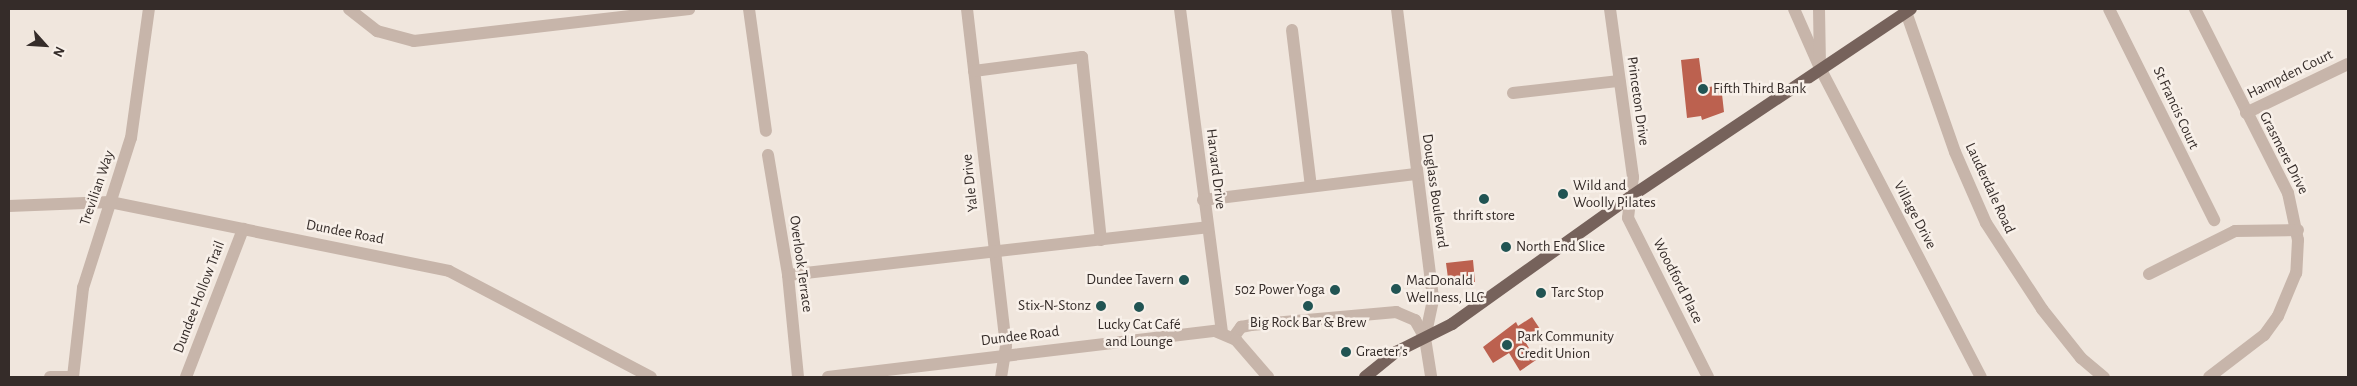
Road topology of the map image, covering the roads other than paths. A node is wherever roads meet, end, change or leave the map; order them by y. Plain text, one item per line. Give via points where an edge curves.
1 (149, 9) edge
2 (349, 9) edge
3 (689, 9) edge
4 (749, 9) edge
5 (967, 9) edge
6 (1180, 9) edge
7 (1397, 9) edge
8 (1610, 9) edge
9 (1794, 9) edge
10 (1819, 9) edge
11 (2109, 9) edge
12 (2195, 9) edge
13 (1909, 10) edge
14 (1292, 30) dead end
15 (2348, 64) edge
16 (1820, 68) junction
17 (974, 70) junction
18 (1619, 81) junction
19 (1513, 93) dead end
20 (2246, 113) junction
21 (766, 131) dead end
22 (768, 155) dead end
23 (1415, 174) junction
24 (1311, 186) junction
25 (1630, 197) junction
26 (1203, 200) junction
27 (110, 202) junction
28 (9, 206) edge
29 (2214, 220) dead end
30 (1207, 227) junction
31 (243, 229) junction
32 (2298, 230) junction
33 (1101, 240) junction
34 (994, 254) junction
35 (2149, 274) dead end
36 (788, 275) junction
37 (1223, 334) junction
38 (1425, 338) junction
39 (1007, 354) junction
40 (50, 377) edge
41 (73, 377) edge
42 (186, 377) edge
43 (651, 377) edge
44 (798, 377) edge
45 (828, 377) edge
46 (1001, 377) edge
47 (1268, 377) edge
48 (1365, 377) edge
49 (1431, 377) edge
50 (1708, 377) edge
51 (1981, 377) edge
52 (2104, 377) edge
53 (2209, 377) edge

1 - 27 street, Trevilian Way via 131,138
2 - 3 street via 388,36 427,41
4 - 21 street
5 - 17 street, Yale Drive
6 - 26 street, Harvard Drive
7 - 23 street, Douglass Boulevard
8 - 18 street, Princeton Drive
9 - 16 street, Village Drive
10 - 16 street
11 - 29 street, St Francis Court
12 - 20 street, Grasmere Drive
13 - 16 main road
13 - 52 street, Lauderdale Road via 1955,152 1986,223 2042,309 2080,358
14 - 24 street
15 - 20 street, Hampden Court
16 - 25 main road
16 - 51 street, Village Drive
17 - 33 street via 1082,57
17 - 34 street, Yale Drive
18 - 19 street
18 - 25 street, Princeton Drive via 1633,177
20 - 32 street, Grasmere Drive via 2288,193
22 - 36 street, Overlook Terrace
23 - 24 street
23 - 38 street, Douglass Boulevard via 1433,300
24 - 26 street
25 - 38 main road
25 - 50 street, Woodford Place via 1628,218
26 - 30 street, Harvard Drive
27 - 28 street, Dundee Road
27 - 31 street, Dundee Road
27 - 41 street, Trevilian Way via 83,288
30 - 33 street
30 - 37 street, Harvard Drive
31 - 42 street, Dundee Hollow Trail
31 - 43 street, Dundee Road via 449,271
32 - 35 street via 2235,231
32 - 53 street, Grasmere Drive via 2296,273 2278,316 2264,335
33 - 34 street
34 - 36 street
34 - 39 street, Yale Drive
36 - 44 street, Overlook Terrace
37 - 38 street, Dundee Road via 1251,325 1396,312 1415,320
37 - 39 street, Dundee Road
37 - 47 street
38 - 48 main road via 1387,358
38 - 49 street, Douglass Boulevard
39 - 45 street, Dundee Road
39 - 46 street
40 - 41 street

